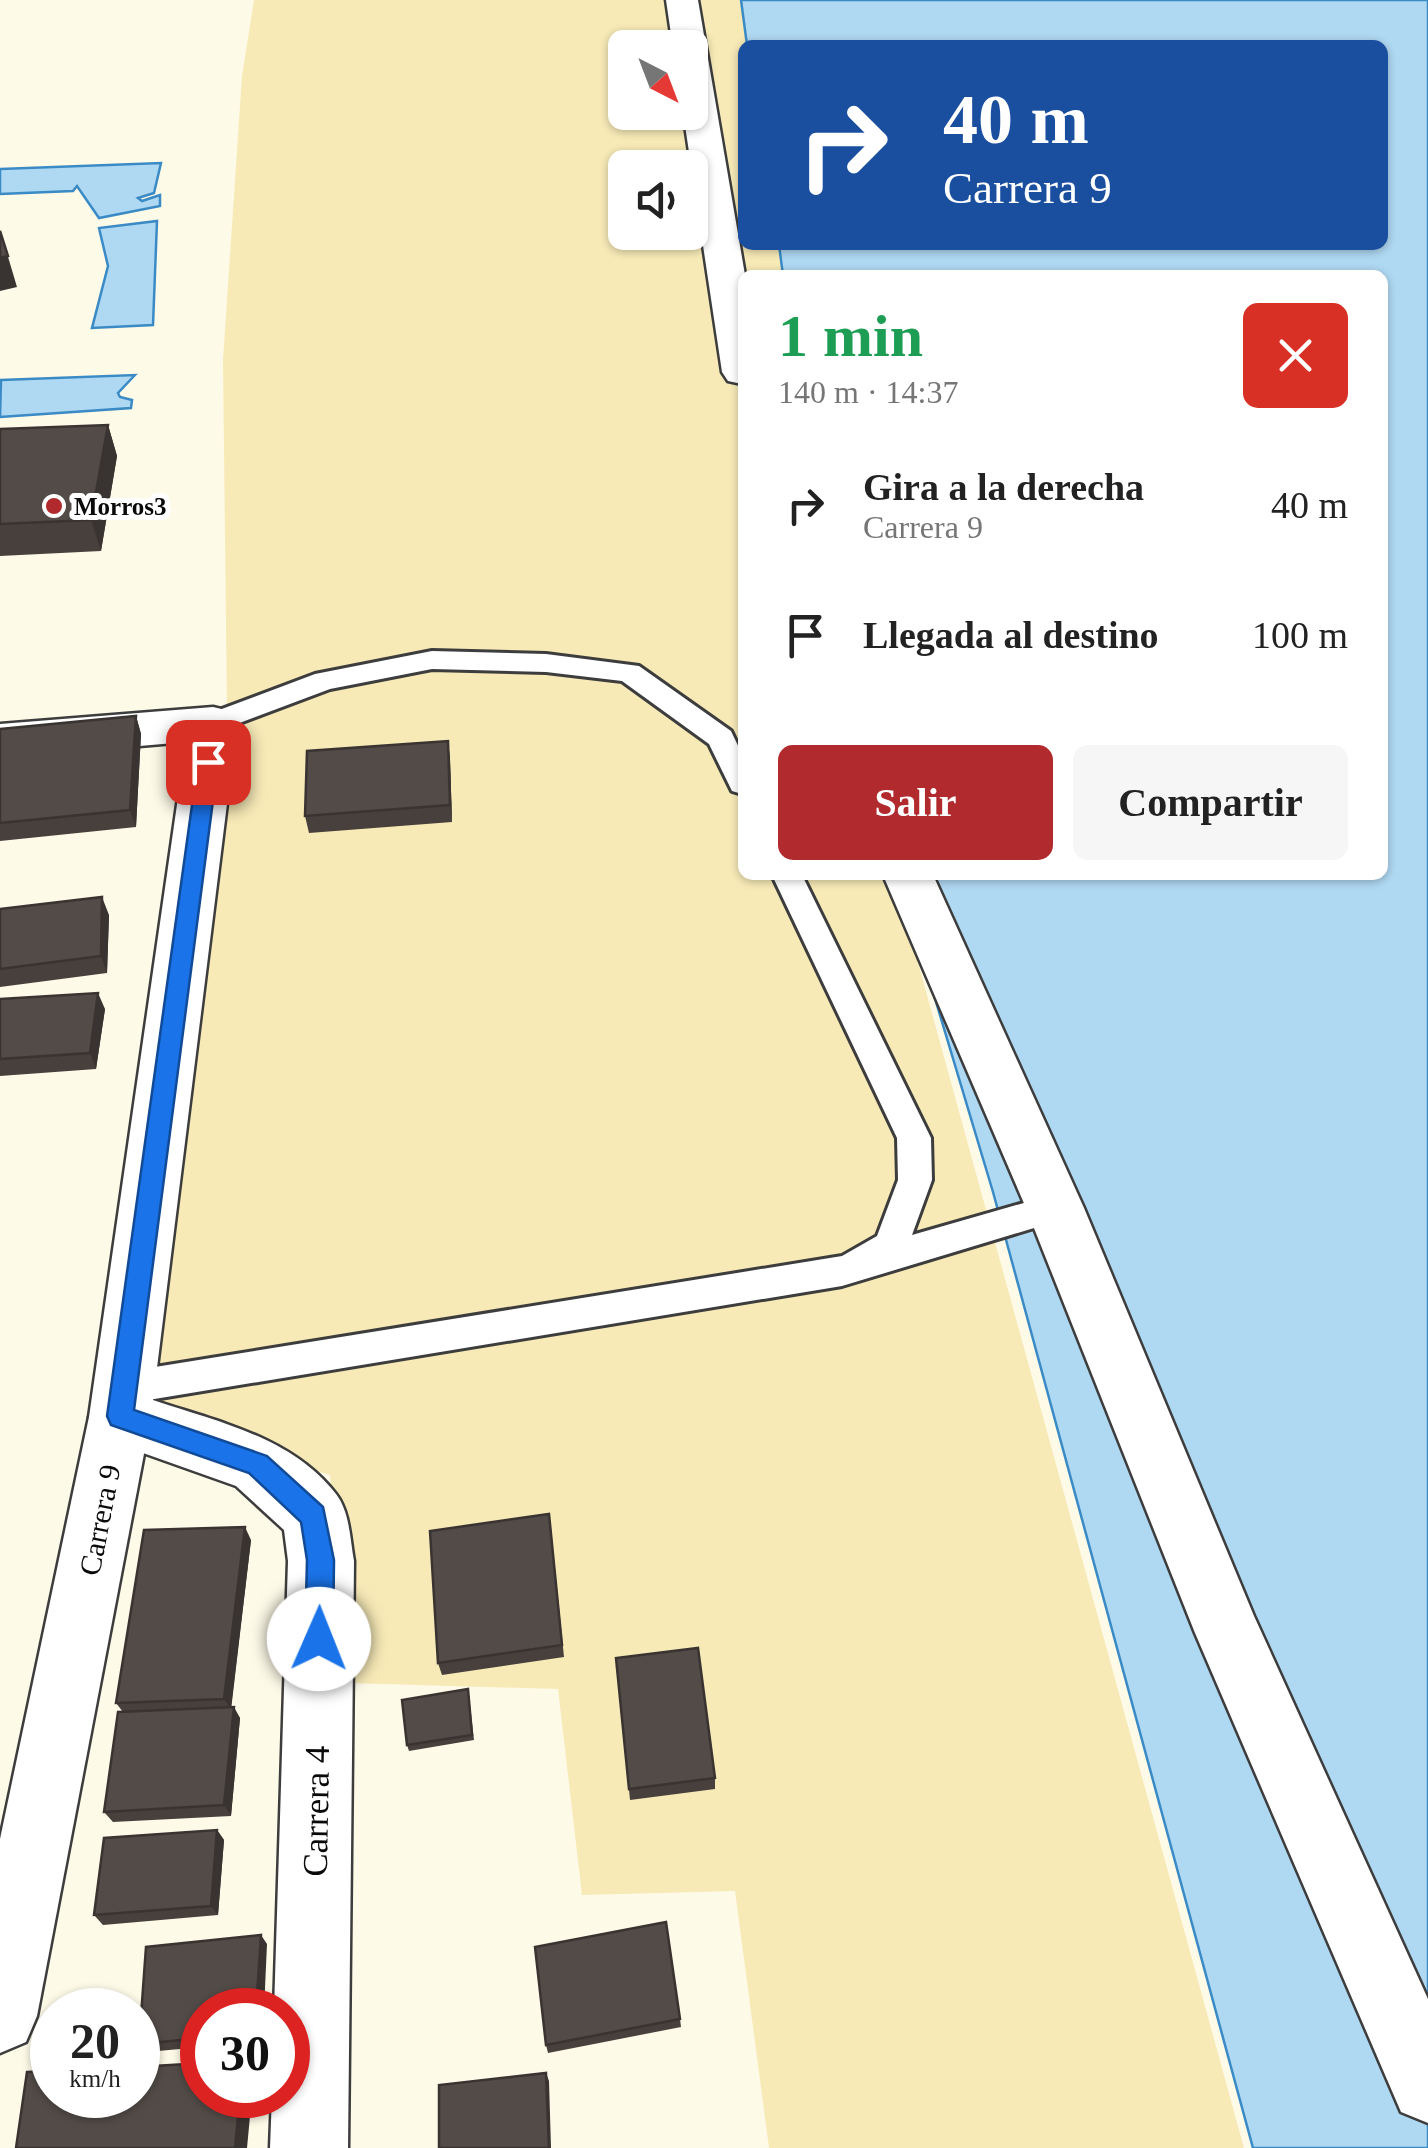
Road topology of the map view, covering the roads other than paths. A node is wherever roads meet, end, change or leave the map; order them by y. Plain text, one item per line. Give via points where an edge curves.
1 (682, 0) edge
2 (687, 30) edge
3 (703, 130) edge
4 (738, 347) edge
5 (214, 723) junction
6 (0, 741) edge
7 (738, 776) edge
8 (789, 880) edge
9 (910, 880) edge
10 (1055, 1208) junction
11 (842, 1272) junction
12 (122, 1402) junction
13 (0, 2016) edge
14 (1428, 2085) edge
15 (309, 2148) edge

1 - 2 street
3 - 4 street
5 - 6 street
5 - 7 lane via 325,681 432,660 546,663 629,673 720,738
5 - 12 street, Carrera 9
8 - 11 lane via 914,1138 914,1180 890,1246
9 - 10 street
10 - 11 lane
10 - 14 street via 1228,1633
11 - 12 lane
12 - 13 street, Carrera 9
12 - 15 street, Carrera 4 via 258,1464 314,1516 321,1560

